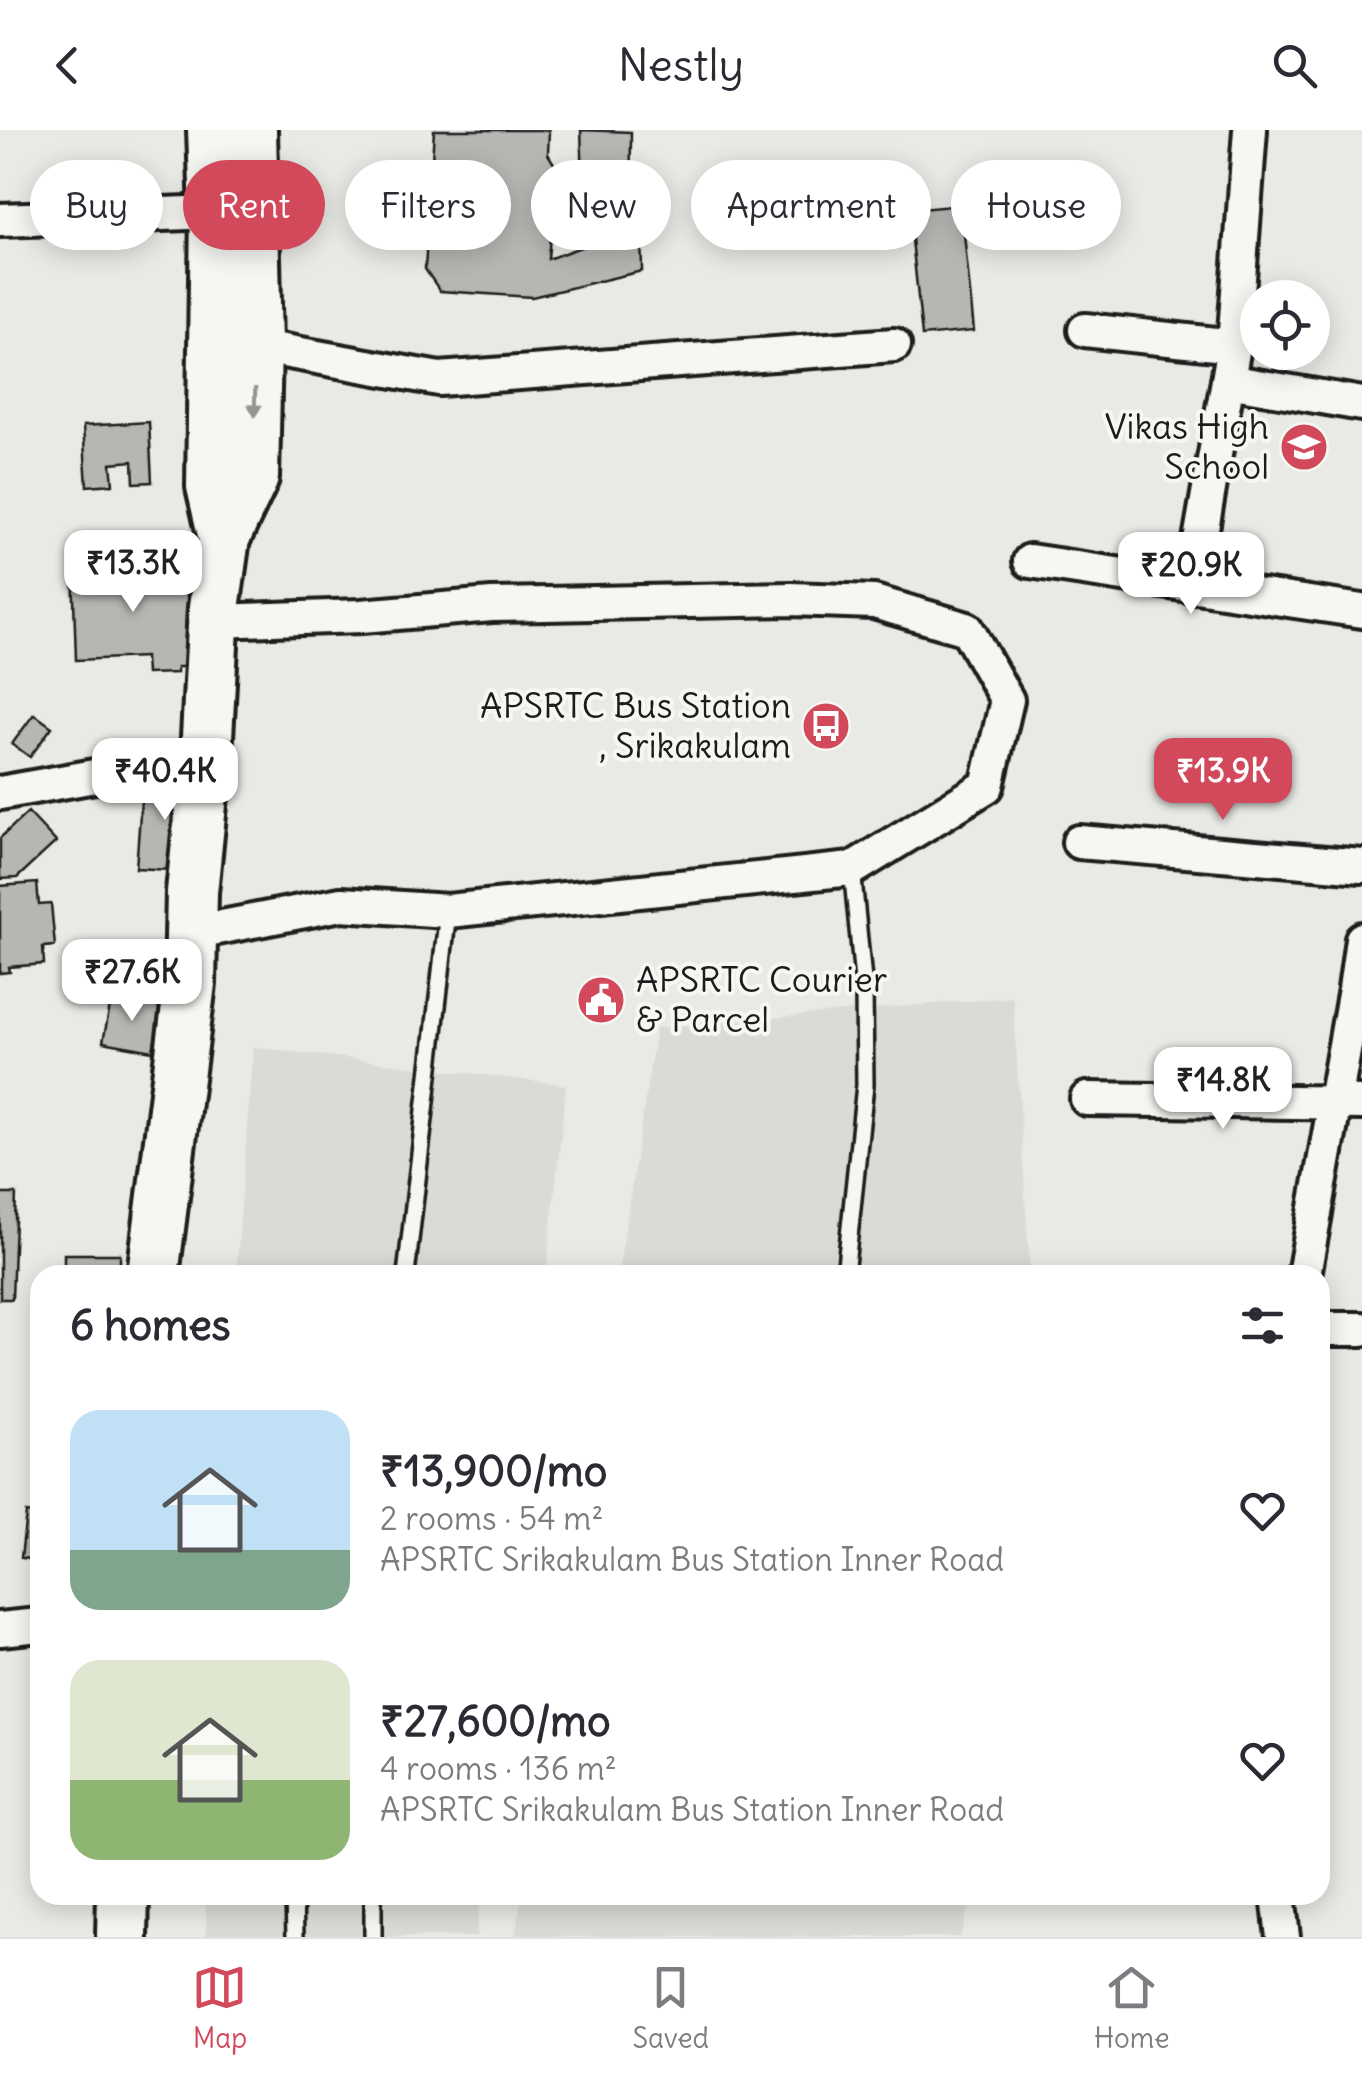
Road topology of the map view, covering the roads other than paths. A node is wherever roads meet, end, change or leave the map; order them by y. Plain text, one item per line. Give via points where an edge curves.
1 (213, 130) edge
2 (252, 130) edge
3 (1250, 130) edge
4 (214, 160) edge
5 (183, 213) edge
6 (0, 220) edge
7 (215, 250) edge
8 (1085, 330) dead end
9 (894, 345) dead end
10 (256, 346) junction
11 (1234, 346) junction
12 (1228, 381) junction
13 (1362, 404) edge
14 (224, 538) junction
15 (1030, 561) dead end
16 (1192, 586) junction
17 (1362, 611) edge
18 (213, 621) junction
19 (206, 756) junction
20 (0, 793) edge
21 (1079, 842) dead end
22 (1362, 866) edge
23 (852, 869) junction
24 (448, 912) junction
25 (191, 933) junction
26 (1362, 940) edge
27 (1086, 1099) dead end
28 (1348, 1102) edge
29 (154, 1265) edge
30 (407, 1265) edge
31 (847, 1265) edge
32 (1307, 1265) edge
33 (1330, 1329) edge
34 (1362, 1329) edge
35 (30, 1626) edge
36 (0, 1630) edge
37 (123, 1905) edge
38 (294, 1905) edge
39 (372, 1905) edge
40 (1279, 1905) edge
41 (122, 1937) edge
42 (296, 1937) edge
43 (373, 1937) edge
44 (1283, 1937) edge

1 - 4 main road
2 - 10 main road
3 - 11 street
5 - 6 street
7 - 14 main road via 212,486
8 - 11 street
9 - 10 street via 439,378
10 -> 14 main road via 253,477
11 - 12 street
12 - 13 street
12 - 16 street
14 - 18 main road
15 - 16 street
16 - 17 street
18 - 19 main road
18 - 23 street via 492,605 791,599 874,602 966,629 1007,700 988,786
19 - 20 street
19 - 25 main road
21 - 22 street
23 - 24 street
23 - 31 lane via 865,1085
24 - 25 street via 341,904
24 - 30 lane
25 - 29 main road
26 - 28 street
27 - 28 street
28 - 32 street
33 - 34 street
35 - 36 street
37 - 41 main road
38 - 42 lane
39 - 43 lane
40 - 44 street

